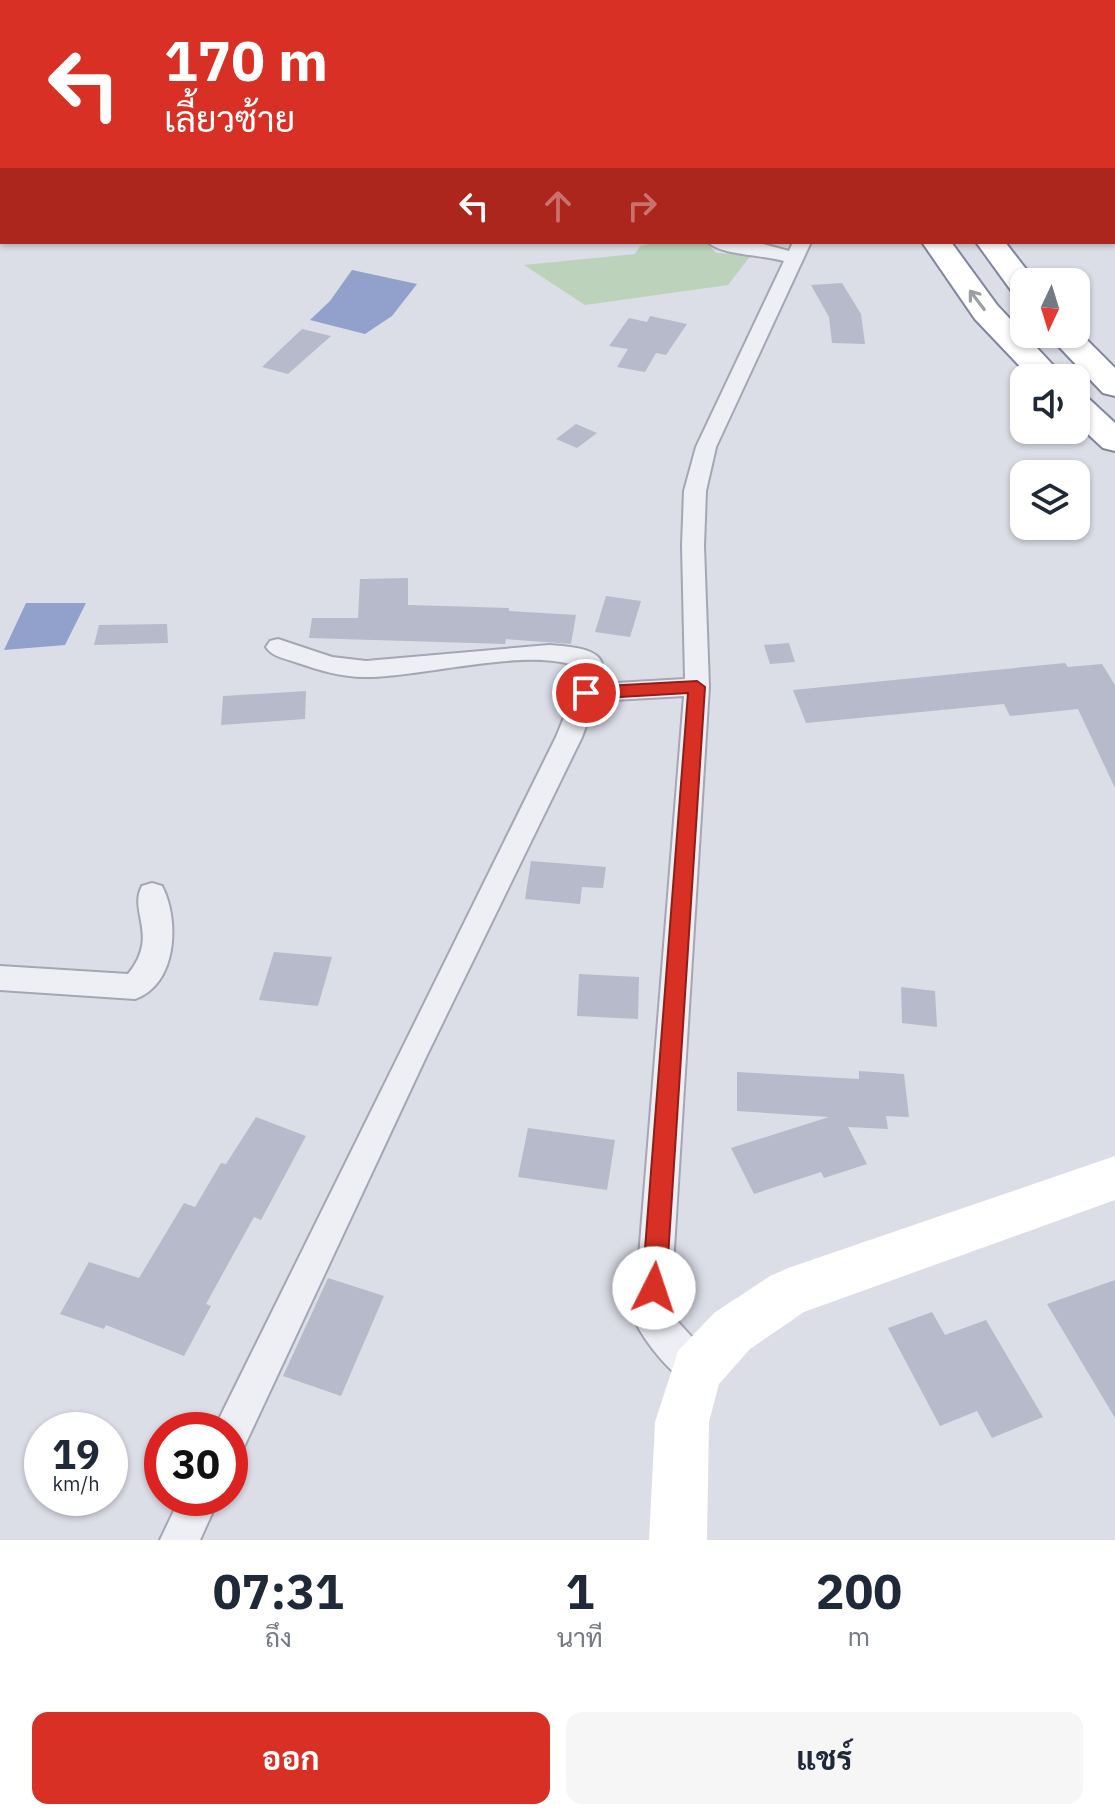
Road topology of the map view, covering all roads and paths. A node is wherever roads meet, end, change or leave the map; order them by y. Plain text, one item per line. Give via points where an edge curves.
1 (720, 244) edge
2 (937, 244) edge
3 (992, 244) edge
4 (798, 250) edge
5 (1010, 268) edge
6 (1077, 348) edge
7 (1036, 364) edge
8 (1115, 386) edge
9 (1090, 418) edge
10 (1115, 441) edge
11 (278, 647) dead end
12 (697, 687) junction
13 (586, 693) junction
14 (152, 894) dead end
15 (0, 978) edge
16 (1115, 1178) edge
17 (697, 1370) junction
18 (241, 1412) edge
19 (191, 1516) edge
20 (180, 1540) edge
21 (678, 1540) edge

1 - 4 street
7 -> 2 highway via 986,312
3 - 5 highway
4 - 12 street via 706,447 695,491
6 - 8 highway
9 - 10 highway
11 - 13 street via 343,668 369,669 566,654 590,663
12 - 13 street
12 - 17 street via 652,1319
13 - 18 street
14 - 15 street via 161,939 149,972 135,987
16 - 17 main road via 788,1293 732,1331
17 - 21 main road via 682,1422
19 - 20 street

